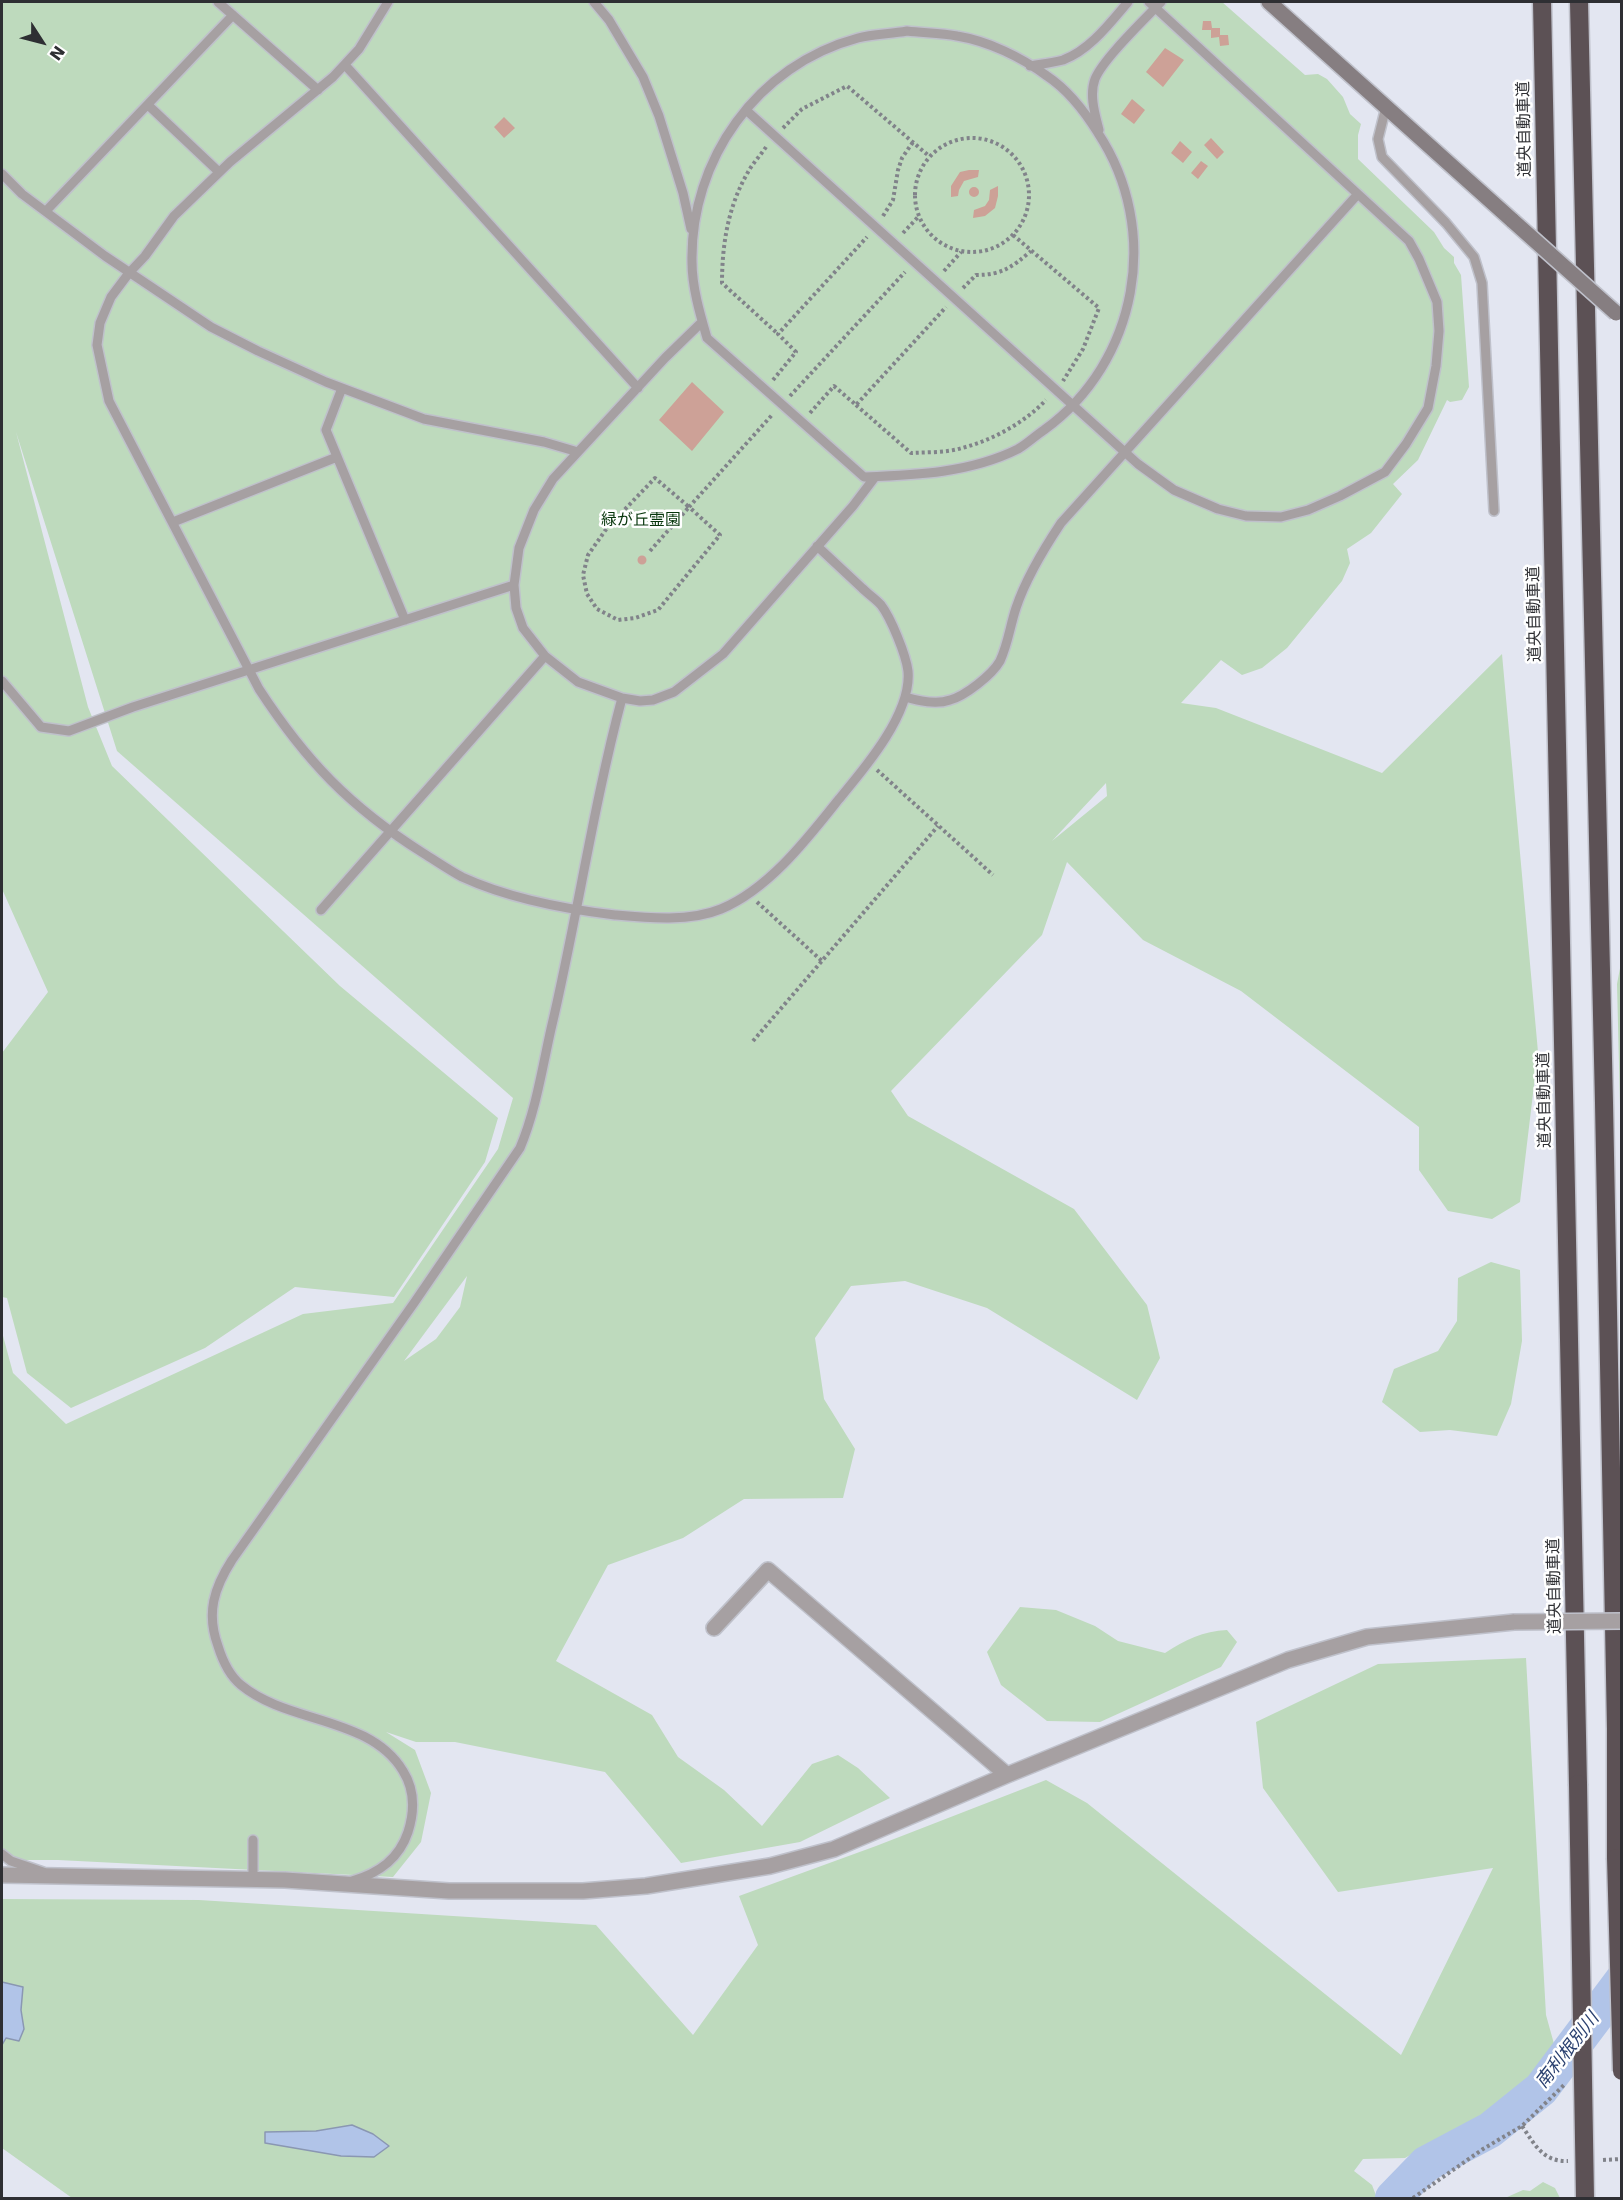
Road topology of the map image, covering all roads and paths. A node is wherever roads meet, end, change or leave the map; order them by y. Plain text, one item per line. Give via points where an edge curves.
1 (218, 2) edge
2 (388, 2) edge
3 (594, 2) edge
4 (1128, 2) edge
5 (1269, 2) edge
6 (1542, 2) edge
7 (1579, 2) edge
8 (1155, 4) edge
9 (233, 15) junction
10 (345, 65) junction
11 (1030, 66) junction
12 (318, 90) junction
13 (148, 105) junction
14 (1386, 107) junction
15 (746, 110) junction
16 (782, 129) dead end
17 (1100, 134) junction
18 (769, 142) dead end
19 (914, 142) junction
20 (929, 156) junction
21 (219, 172) junction
22 (2, 174) edge
23 (1358, 194) junction
24 (46, 211) junction
25 (919, 216) junction
26 (876, 228) junction
27 (1013, 235) junction
28 (693, 240) junction
29 (893, 244) junction
30 (961, 251) junction
31 (1031, 251) junction
32 (914, 262) junction
33 (129, 273) junction
34 (934, 281) junction
35 (953, 298) junction
36 (1619, 315) edge
37 (702, 322) junction
38 (778, 334) junction
39 (342, 387) junction
40 (638, 388) junction
41 (764, 389) junction
42 (1055, 391) junction
43 (782, 405) junction
44 (856, 405) junction
45 (1072, 406) junction
46 (802, 423) junction
47 (578, 452) junction
48 (1124, 452) junction
49 (337, 457) junction
50 (875, 477) junction
51 (689, 507) junction
52 (1494, 511) dead end
53 (174, 522) junction
54 (817, 546) junction
55 (650, 551) dead end
56 (513, 585) junction
57 (405, 620) junction
58 (545, 656) junction
59 (250, 669) junction
60 (2, 681) edge
61 (905, 697) junction
62 (622, 699) junction
63 (868, 762) junction
64 (938, 826) junction
65 (390, 832) junction
66 (993, 875) dead end
67 (748, 894) junction
68 (321, 910) dead end
69 (577, 911) junction
70 (822, 961) junction
71 (753, 1041) dead end
72 (1622, 1621) edge
73 (714, 1628) dead end
74 (1007, 1775) junction
75 (253, 1840) dead end
76 (2, 1854) edge
77 (2, 1875) edge
78 (56, 1876) junction
79 (253, 1879) junction
80 (341, 1884) junction
81 (1622, 2071) edge
82 (1522, 2126) dead end
83 (1413, 2199) edge
84 (1585, 2199) edge

1 - 9 lane
2 - 10 lane
3 - 28 lane via 643,77 683,193
4 - 11 lane via 1077,53
5 - 14 street
6 - 84 highway, 道央自動車道, bridge
7 - 81 highway, bridge
8 - 17 lane via 1094,80 1092,99
8 - 23 lane
9 - 12 lane
9 - 13 lane
10 - 12 lane
10 - 40 lane
11 - 15 lane via 1005,51 957,36 907,31 857,38 811,57 769,85
11 - 17 lane via 1048,76 1084,111
12 - 21 lane
13 - 21 lane
13 - 24 lane
14 - 36 street, bridge
14 - 52 lane via 1378,139 1382,157 1474,257 1482,283
15 - 26 lane
15 - 28 lane via 710,165 695,213
16 - 19 path via 802,109 847,86
17 - 45 lane via 1112,153 1131,207 1135,263 1125,319 1101,371
18 - 38 path via 747,173 735,201 722,251 722,283
19 - 20 path
19 - 26 path via 902,158 893,200
20 - 25 path via 919,172 914,192
20 - 27 path via 945,143 964,137 984,138 1002,145 1017,158 1027,176 1030,195 1027,214
21 - 33 lane via 174,216
22 - 24 lane
23 - 48 lane
23 - 48 lane via 1409,242 1437,302 1439,331 1428,408 1385,472 1308,510 1281,517 1246,516 1174,490
24 - 33 lane
25 - 29 path
25 - 30 path via 935,240
26 - 29 lane
26 - 38 path
27 - 30 path via 986,251
27 - 31 path
28 - 37 lane via 692,263
29 - 32 lane
30 - 34 path
31 - 35 path via 1010,268 993,275 976,275
31 - 42 path via 1099,308 1073,368
32 - 34 lane
32 - 43 path
33 - 39 lane via 211,327
33 - 53 lane via 111,297 100,323 99,360 109,401
34 - 35 lane
35 - 42 lane
35 - 44 path
37 - 40 lane
37 - 41 lane via 707,338
38 - 41 path via 796,352
39 - 47 lane via 424,419
39 - 49 lane via 326,430
40 - 47 lane
41 - 43 lane
42 - 44 path via 1036,411 982,441 960,449 911,453
42 - 45 lane
43 - 46 lane
43 - 51 path
44 - 46 path via 834,386
45 - 48 lane
45 - 50 lane via 1019,449 966,469
46 - 50 lane via 864,477
47 - 56 lane via 553,479 534,510 519,548
48 - 61 lane via 1061,523 1035,563 1016,608 1007,643 991,672 951,700 928,702
49 - 53 lane
49 - 57 lane
50 - 54 lane
51 - 51 path via 720,535 658,610 618,620 597,609 587,594 583,574 588,555 607,528 655,478
51 - 55 path
53 - 59 lane
54 - 61 lane via 881,605 897,635 908,671
54 - 62 lane via 723,654 674,692 653,700
56 - 57 lane
56 - 58 lane via 523,628
57 - 59 lane
58 - 62 lane via 578,682
58 - 65 lane
59 - 60 lane via 69,731 41,727
59 - 65 lane via 285,729 323,774
61 - 63 lane
62 - 69 lane
63 - 64 path
63 - 67 lane via 784,863
64 - 66 path
64 - 70 path
65 - 68 lane
65 - 69 lane via 462,877
67 - 69 lane via 720,910 677,919
67 - 70 path
69 - 80 lane via 530,1125 520,1148 232,1560 213,1601 213,1633 223,1661 239,1684 264,1701 381,1744 396,1758 411,1783 414,1799 404,1842 390,1862 372,1875
70 - 71 path
72 - 74 street, bridge via 1514,1622 1367,1637 1288,1660
73 - 74 street via 768,1570
74 - 80 street via 834,1850 770,1866 646,1886 583,1891 449,1891
75 - 79 lane
76 - 78 lane via 11,1861
77 - 78 street
78 - 79 street
79 - 80 street
82 - 83 path

